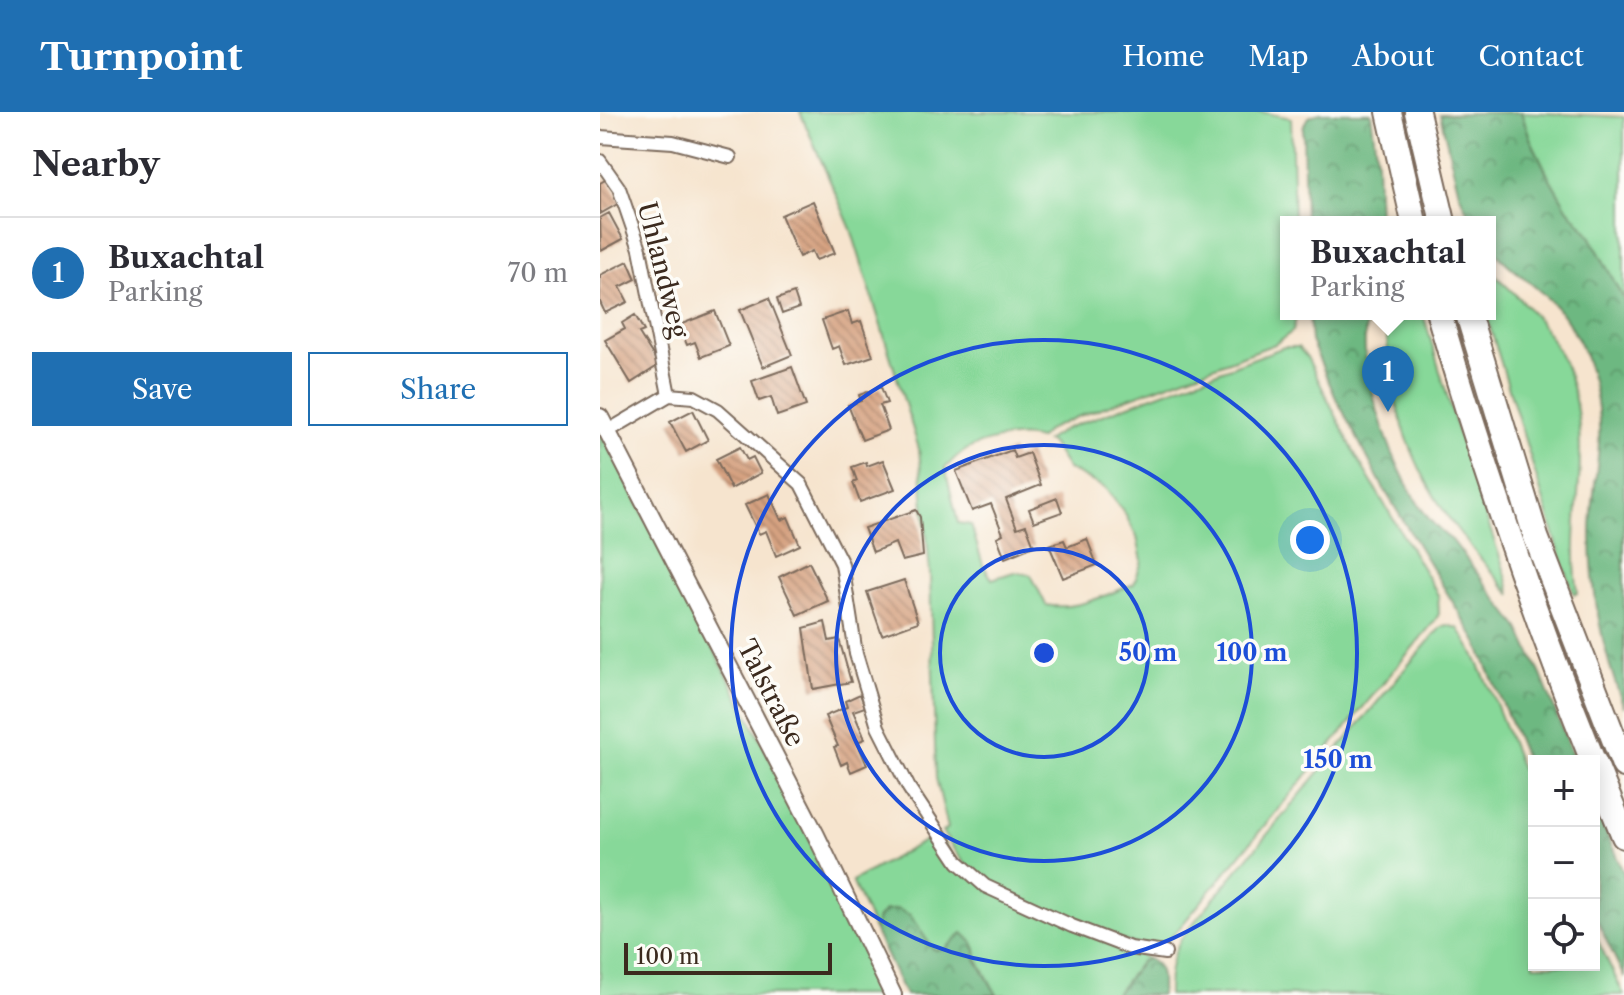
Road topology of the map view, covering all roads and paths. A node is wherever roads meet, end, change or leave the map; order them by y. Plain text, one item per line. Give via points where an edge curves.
1 (1389, 112) edge
2 (1417, 112) edge
3 (600, 137) edge
4 (730, 157) dead end
5 (600, 161) edge
6 (1413, 216) edge
7 (1442, 216) edge
8 (1441, 320) edge
9 (1470, 320) edge
10 (669, 395) junction
11 (604, 424) edge
12 (1591, 755) edge
13 (1624, 765) edge
14 (1600, 777) edge
15 (1624, 836) edge
16 (1165, 953) dead end
17 (893, 995) edge

1 - 6 highway
2 - 7 highway
3 - 4 street via 673,142
5 - 10 street, Uhlandweg via 619,188 640,249
8 - 12 highway via 1502,518
9 - 13 highway via 1536,537
10 - 11 street
10 - 16 street via 694,397 718,410 801,484 842,564 856,654 878,727 909,788 958,862 985,886 1072,926 1130,948
11 - 17 street, Talstraße
14 - 15 highway

